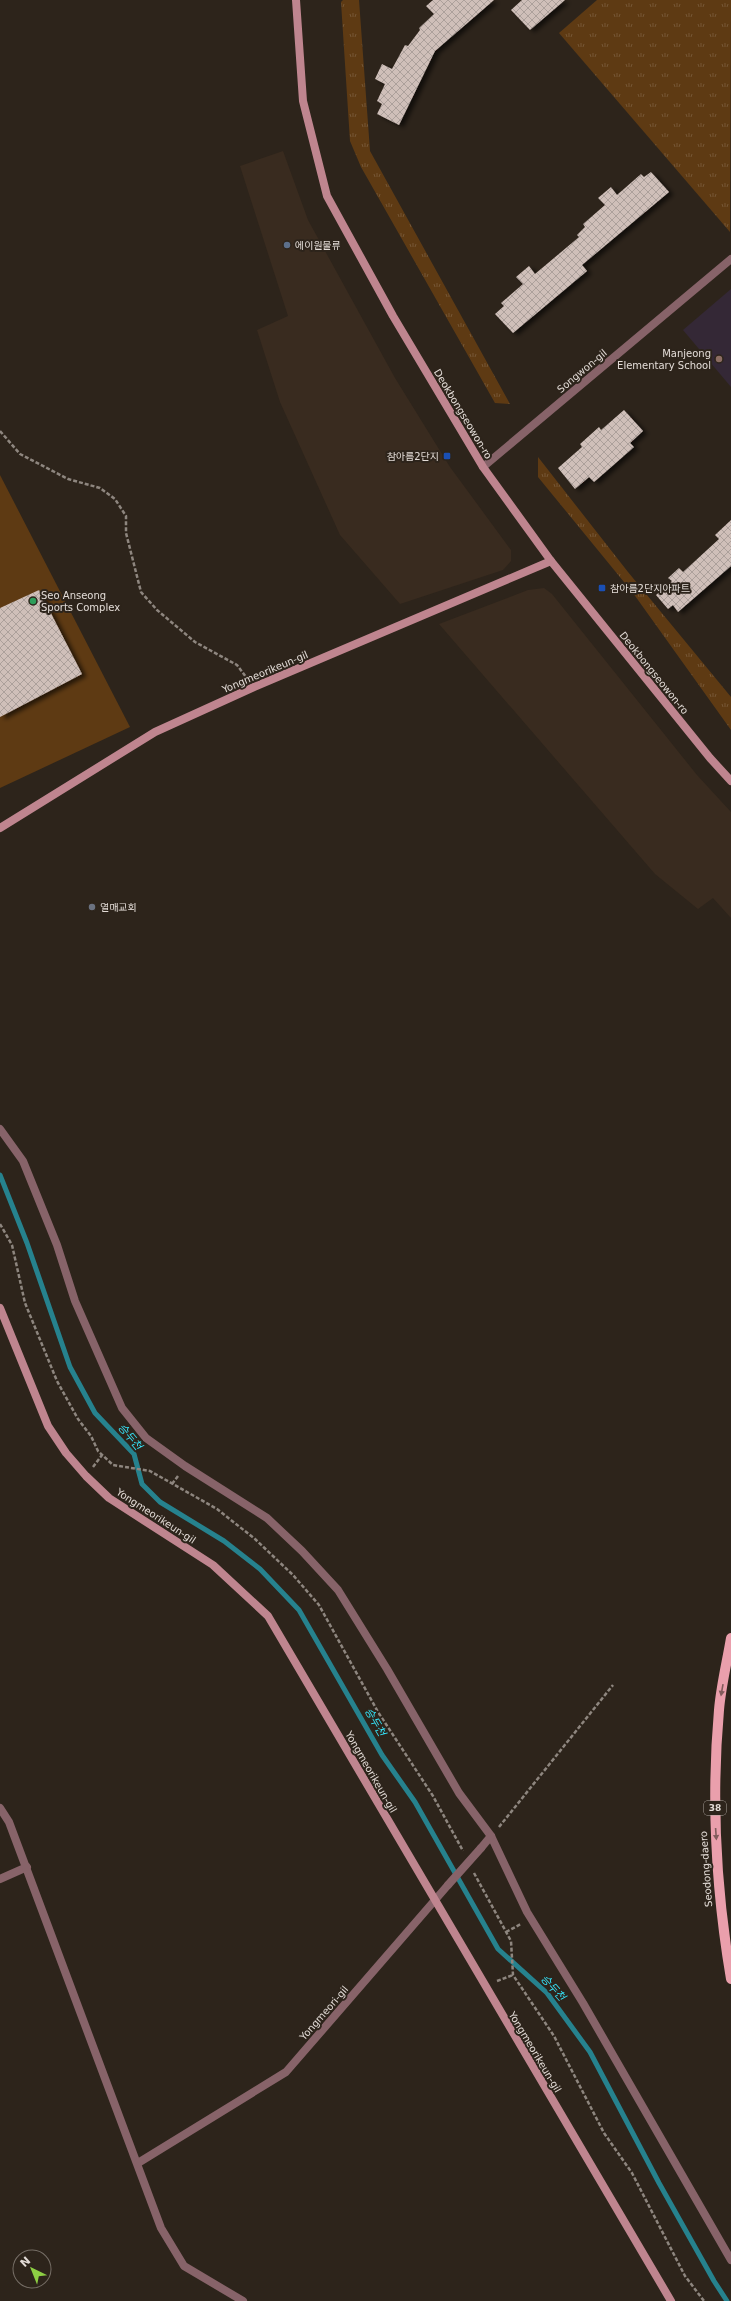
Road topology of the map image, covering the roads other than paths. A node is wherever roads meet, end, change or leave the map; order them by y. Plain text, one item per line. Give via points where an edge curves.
1 (298, 2) edge
2 (731, 259) edge
3 (482, 467) junction
4 (551, 561) junction
5 (731, 781) edge
6 (0, 828) edge
7 (0, 1129) edge
8 (0, 1308) edge
9 (731, 1638) edge
10 (0, 1808) edge
11 (491, 1836) junction
12 (27, 1867) junction
13 (0, 1879) edge
14 (435, 1900) junction
15 (731, 1979) edge
16 (138, 2163) junction
17 (731, 2260) edge
18 (243, 2301) edge
19 (671, 2301) edge

1 - 3 street, Deokbongseowon-ro via 303,101 327,196 393,316
2 - 3 street, Songwon-gil
3 - 4 street, Deokbongseowon-ro
4 - 5 street, Deokbongseowon-ro
4 - 6 street, Yongmeorikeun-gil via 154,732
7 - 11 street via 23,1162 57,1245 75,1302 122,1408 146,1438 267,1518 338,1590 387,1668 459,1793
8 - 14 street, Yongmeorikeun-gil via 48,1426 66,1453 109,1498 213,1565 268,1616
9 -> 15 main road, Seodong-daero / 38 via 719,1709 714,1816 722,1922
10 - 12 street via 10,1822
11 - 14 street, Yongmeori-gil, bridge
11 - 17 street via 531,1918
12 - 13 street
12 - 16 street
14 - 16 street, Yongmeori-gil via 286,2072
14 - 19 street, Yongmeorikeun-gil
16 - 18 street via 161,2228 184,2266

